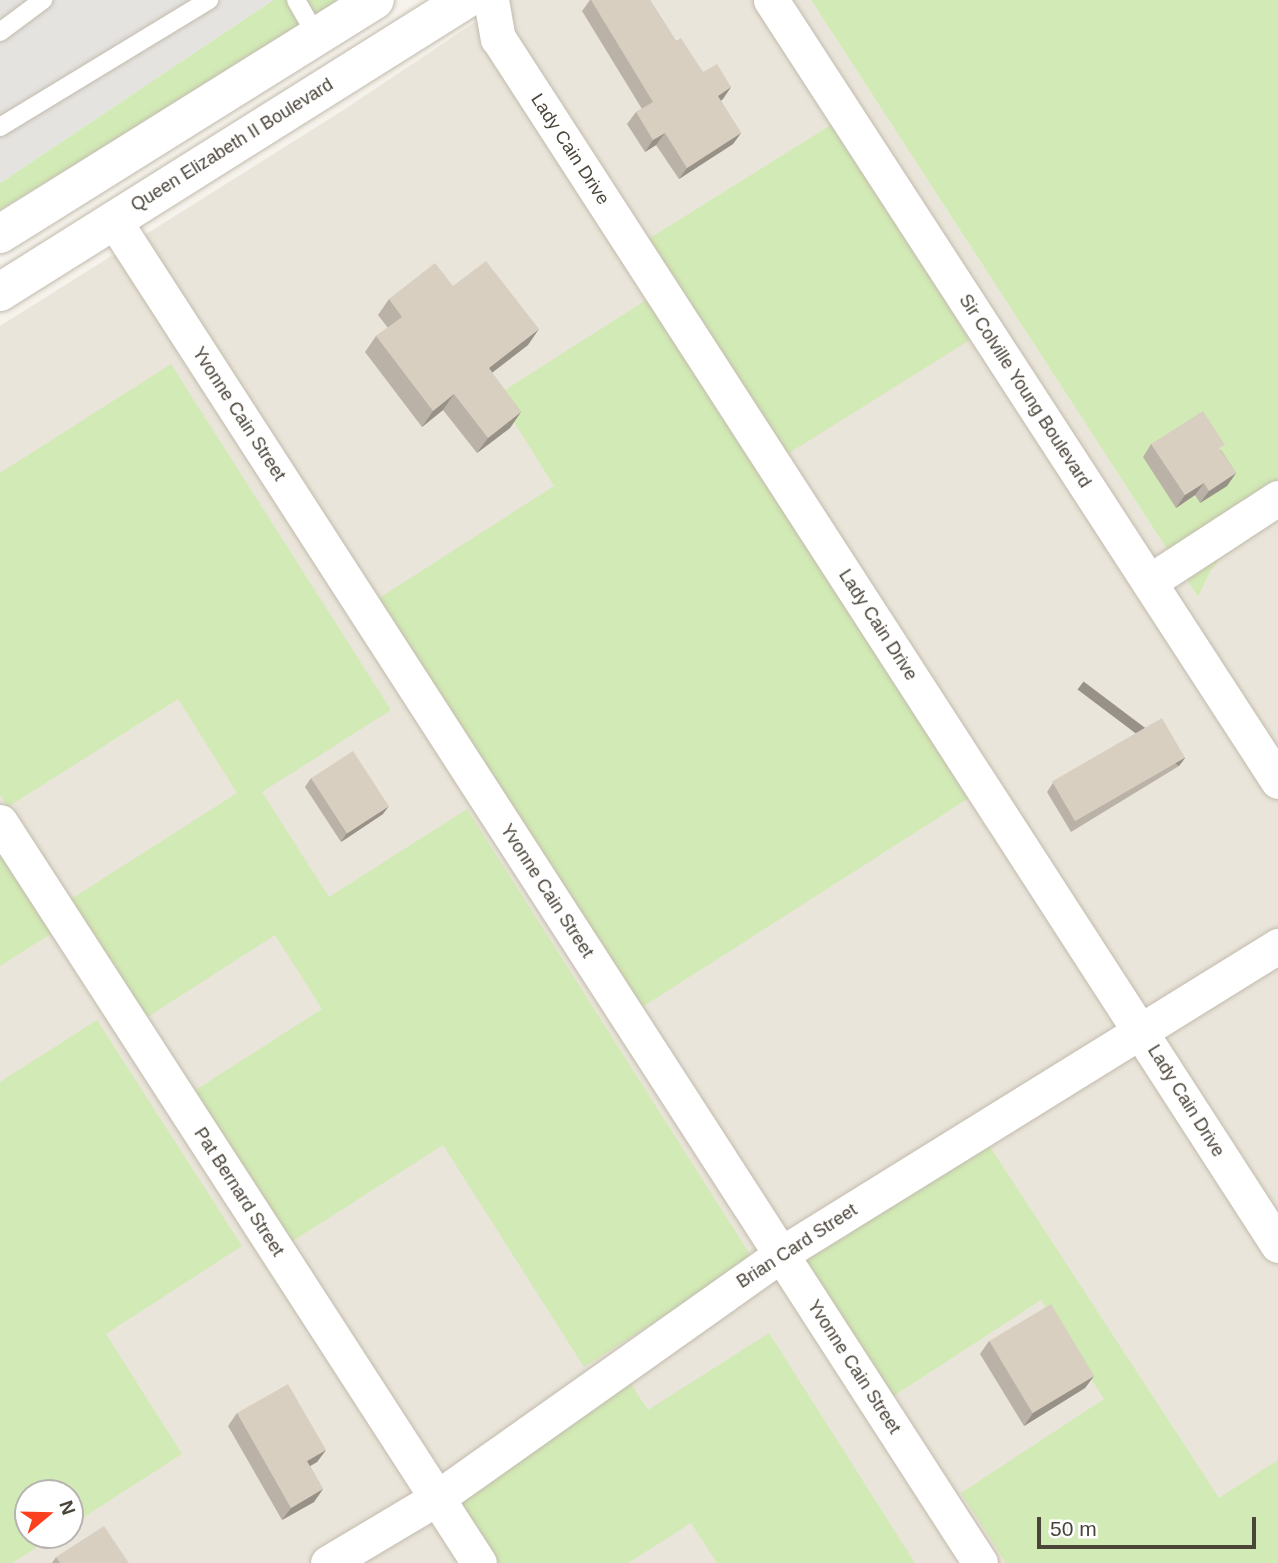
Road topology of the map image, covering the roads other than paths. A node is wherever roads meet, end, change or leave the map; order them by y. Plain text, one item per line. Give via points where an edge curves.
1 (43, 0) edge
2 (209, 0) edge
3 (296, 0) edge
4 (375, 0) edge
5 (466, 0) edge
6 (491, 0) edge
7 (771, 0) edge
8 (0, 32) edge
9 (316, 35) junction
10 (341, 78) junction
11 (0, 127) edge
12 (113, 219) junction
13 (0, 234) edge
14 (0, 292) edge
15 (1278, 498) edge
16 (1149, 582) junction
17 (1278, 781) edge
18 (0, 822) edge
19 (1278, 946) edge
20 (1141, 1030) junction
21 (1278, 1245) edge
22 (781, 1254) junction
23 (436, 1498) junction
24 (328, 1563) edge
25 (479, 1563) edge
26 (980, 1563) edge

1 - 8 lane
2 - 11 lane
3 - 9 lane
4 - 9 street
5 - 10 street, Queen Elizabeth II Boulevard
6 - 20 street, Lady Cain Drive via 498,38
7 - 16 street, Sir Colville Young Boulevard
9 - 10 street
9 - 13 street
10 - 12 street, Queen Elizabeth II Boulevard
12 - 14 street, Queen Elizabeth II Boulevard
12 - 22 street, Yvonne Cain Street
15 - 16 street
16 - 17 street, Sir Colville Young Boulevard
18 - 23 street, Pat Bernard Street
19 - 20 street, Brian Card Street
20 - 21 street, Lady Cain Drive
20 - 22 street, Brian Card Street
22 - 23 street, Brian Card Street
22 - 26 street, Yvonne Cain Street
23 - 24 street, Brian Card Street
23 - 25 street, Pat Bernard Street

